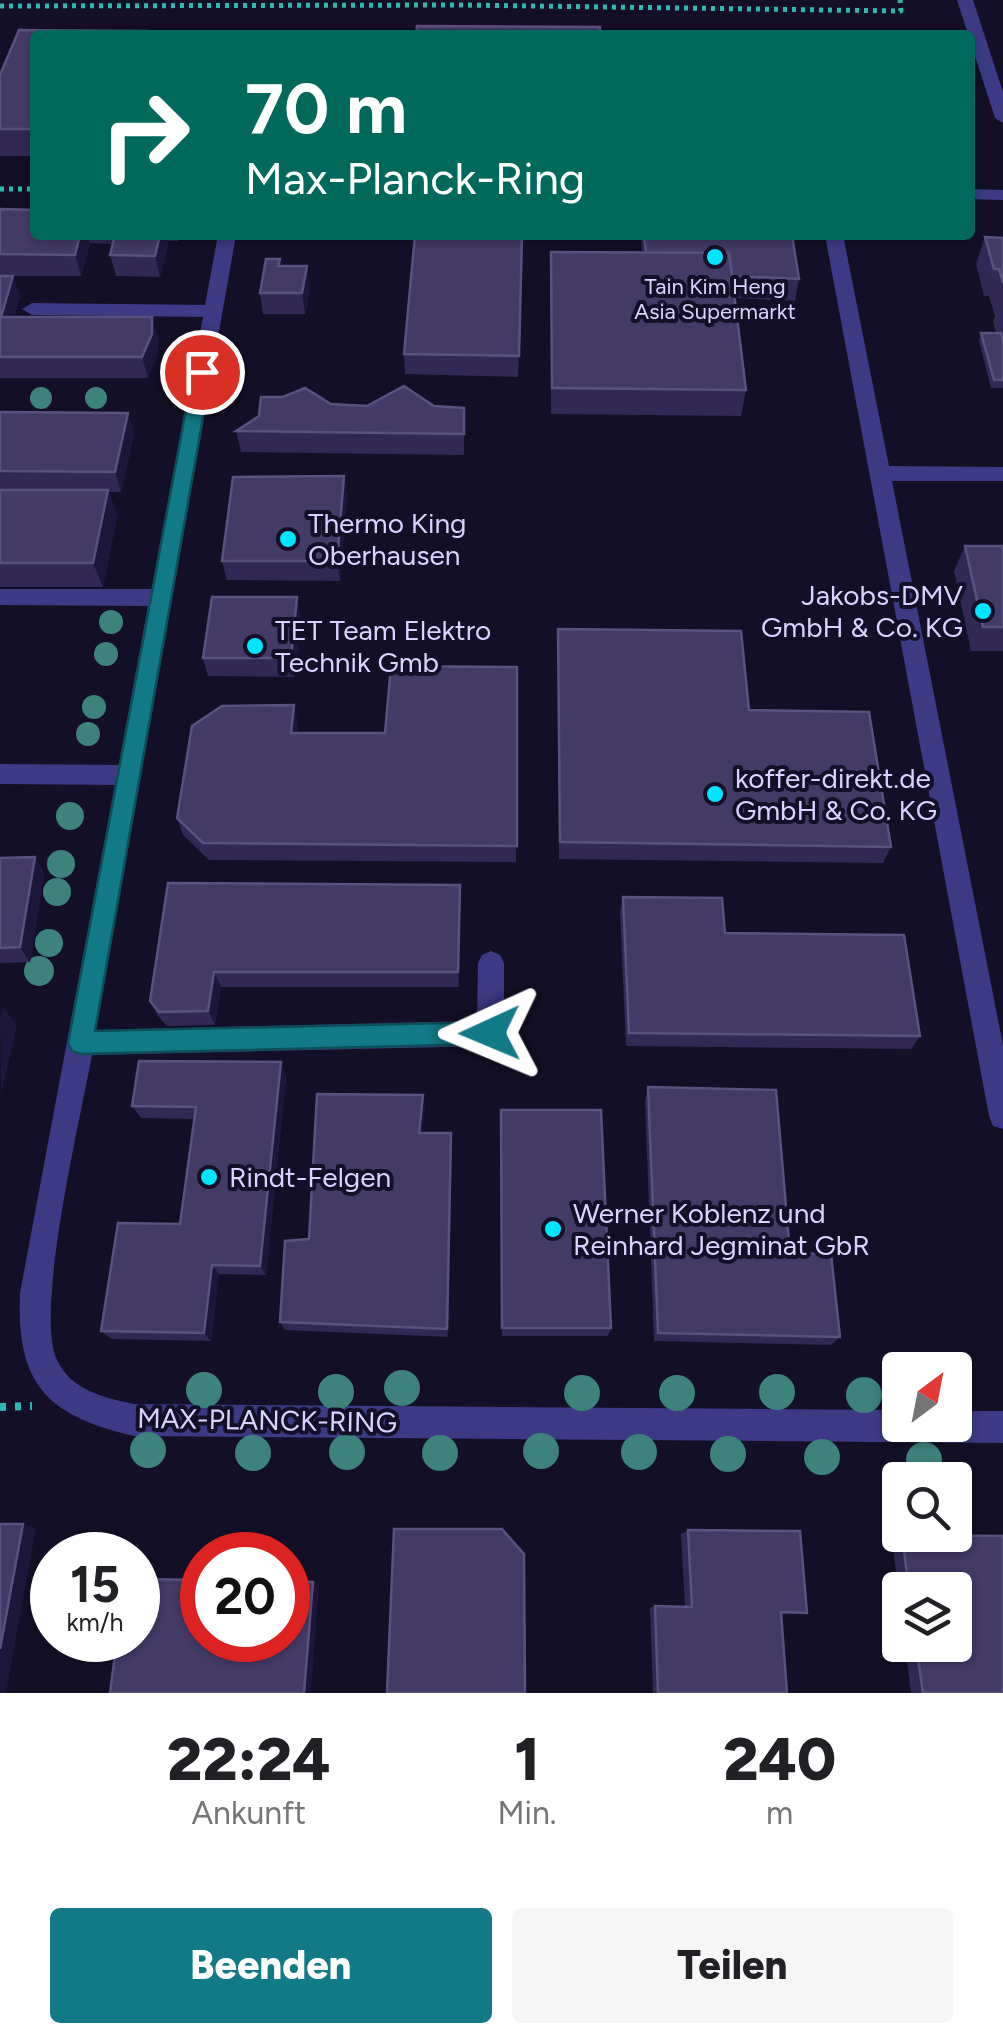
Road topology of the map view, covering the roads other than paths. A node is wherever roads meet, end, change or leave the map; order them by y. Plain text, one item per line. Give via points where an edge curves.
1 (965, 0) edge
2 (975, 30) edge
3 (975, 31) edge
4 (1003, 118) edge
5 (975, 194) edge
6 (1003, 195) edge
7 (227, 240) edge
8 (835, 240) edge
9 (32, 309) dead end
10 (213, 311) junction
11 (882, 473) junction
12 (1003, 474) edge
13 (0, 598) edge
14 (162, 598) junction
15 (0, 774) edge
16 (129, 774) junction
17 (491, 963) dead end
18 (81, 1043) junction
19 (1003, 1116) edge
20 (1003, 1427) edge

1 - 2 street
3 - 4 street
5 - 6 street
7 - 10 street, MAX-PLANCK-RING
8 - 11 street
9 - 10 street
10 - 14 street, MAX-PLANCK-RING
11 - 12 street
11 - 19 street
13 - 14 street
14 - 16 street, MAX-PLANCK-RING
15 - 16 street
16 - 18 street, MAX-PLANCK-RING
17 - 18 street via 490,1033
18 - 20 street, MAX-PLANCK-RING via 32,1325 51,1384 88,1409 134,1420

